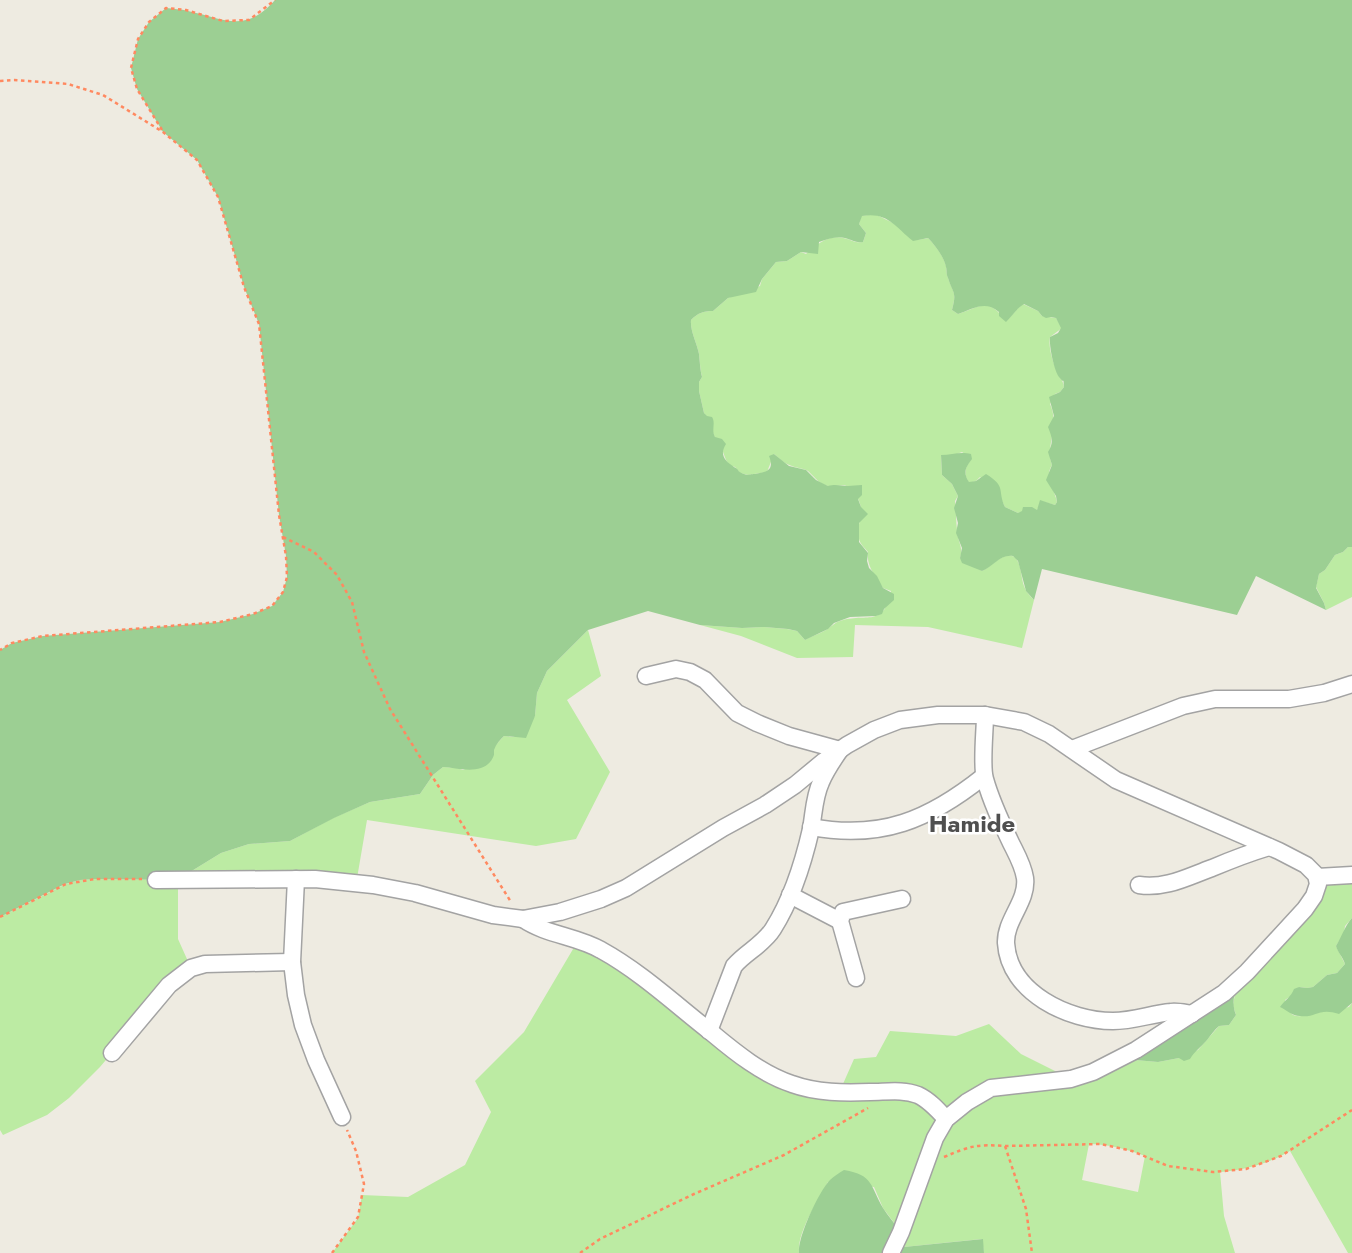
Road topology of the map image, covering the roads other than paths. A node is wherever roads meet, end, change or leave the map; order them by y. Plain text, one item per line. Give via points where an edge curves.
1 (646, 676) dead end
2 (1352, 684) edge
3 (985, 715) junction
4 (1072, 749) junction
5 (840, 750) junction
6 (984, 776) junction
7 (811, 827) junction
8 (1269, 847) junction
9 (1352, 875) edge
10 (1317, 877) junction
11 (296, 879) junction
12 (156, 880) road end
13 (1139, 885) dead end
14 (790, 895) junction
15 (902, 899) dead end
16 (523, 919) junction
17 (840, 921) junction
18 (292, 962) junction
19 (856, 978) dead end
20 (1192, 1014) junction
21 (709, 1031) junction
22 (112, 1053) dead end
23 (342, 1117) road end
24 (946, 1119) junction
25 (891, 1253) edge

1 - 5 street via 676,669 690,672 705,680 737,713 789,736
2 - 4 street via 1289,699 1215,699 1182,706
3 - 4 street via 1024,722
3 - 5 street via 900,719
3 - 6 street
4 - 8 street via 1116,780
5 - 7 street via 820,782
5 - 16 street via 765,805 626,888 560,912
6 - 7 street via 937,808 903,824 856,832
6 - 20 street via 1026,881 1006,941 1017,976 1047,1001 1087,1018 1123,1021 1172,1012
7 - 14 street
8 - 10 street via 1306,864
8 - 13 street via 1175,883
9 - 10 street
10 - 20 street via 1314,896 1305,909 1247,972
11 - 12 street
11 - 16 street via 384,887
11 - 18 street
14 - 17 street
14 - 21 street via 762,944 734,966
15 - 17 street via 843,912
16 - 21 street via 601,950
17 - 19 street
18 - 22 street via 191,968 169,985
18 - 23 street via 303,1026
20 - 24 street via 1093,1072 991,1088
21 - 24 street via 769,1075 794,1085 827,1093 898,1091 917,1095
24 - 25 street via 934,1138

